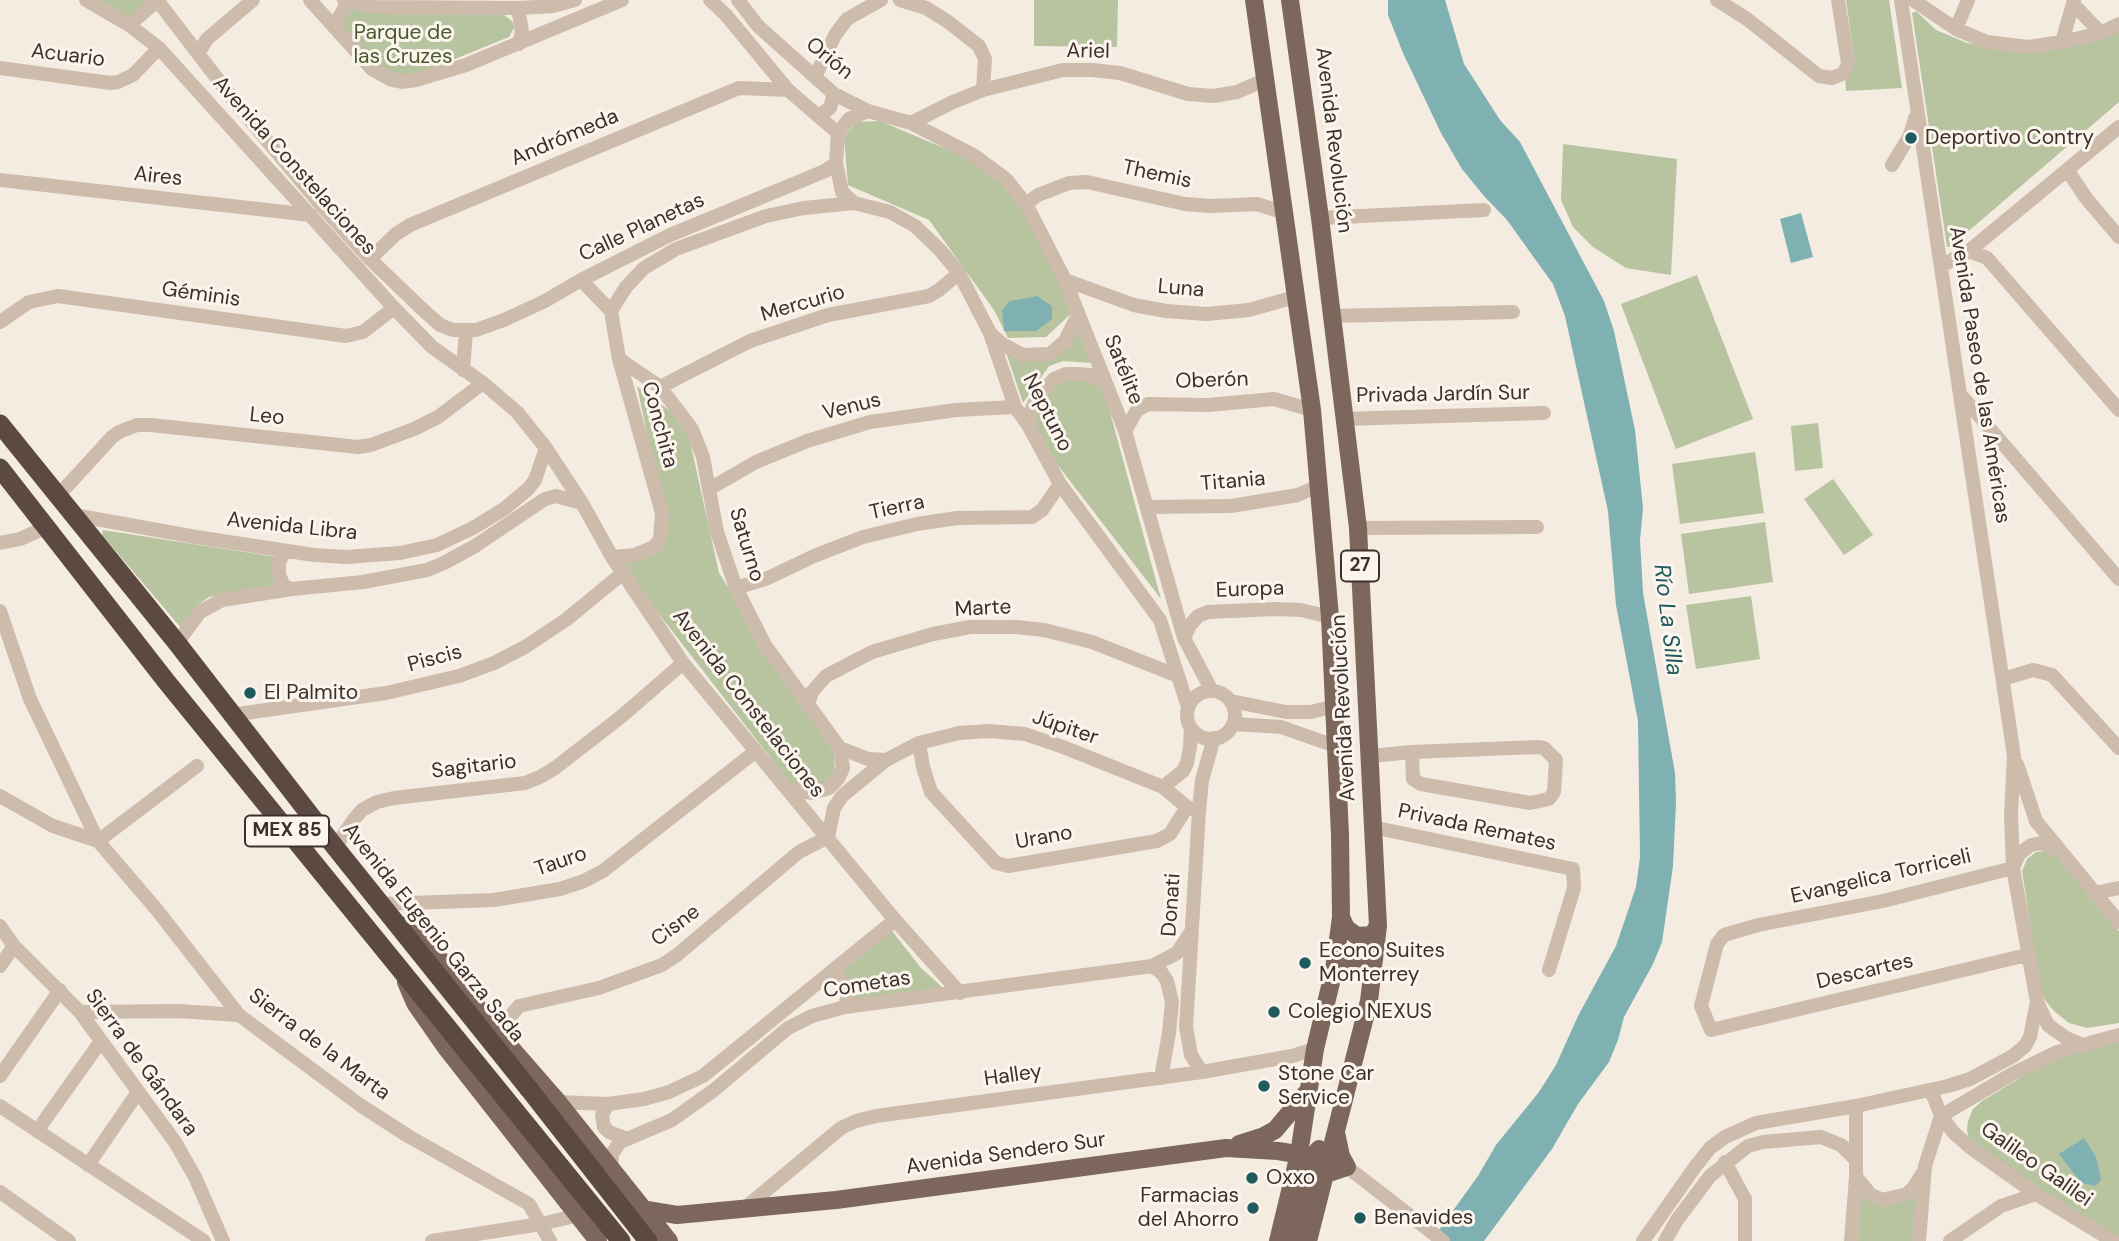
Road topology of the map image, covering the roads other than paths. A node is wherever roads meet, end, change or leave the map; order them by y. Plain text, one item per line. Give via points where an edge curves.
1 (86, 0) edge
2 (157, 0) edge
3 (253, 0) edge
4 (310, 0) edge
5 (575, 0) edge
6 (622, 0) edge
7 (710, 0) edge
8 (738, 0) edge
9 (881, 0) edge
10 (900, 0) edge
11 (1254, 0) edge
12 (1290, 0) edge
13 (1717, 0) edge
14 (1744, 0) edge
15 (1838, 0) edge
16 (1901, 0) edge
17 (1913, 0) edge
18 (1968, 0) edge
19 (346, 1) edge
20 (2074, 3) edge
21 (518, 8) junction
22 (1747, 19) junction
23 (2119, 24) edge
24 (129, 25) junction
25 (334, 26) junction
26 (1956, 29) junction
27 (2101, 33) junction
28 (2062, 42) junction
29 (519, 44) junction
30 (159, 48) junction
31 (198, 54) junction
32 (0, 68) edge
33 (815, 77) junction
34 (1267, 79) junction
35 (788, 90) junction
36 (984, 90) junction
37 (834, 94) junction
38 (1917, 109) junction
39 (868, 111) junction
40 (818, 116) junction
41 (911, 123) junction
42 (2119, 127) edge
43 (838, 133) junction
44 (836, 163) junction
45 (1892, 165) dead end
46 (2068, 171) junction
47 (0, 180) edge
48 (854, 203) junction
49 (1026, 204) junction
50 (1484, 210) dead end
51 (1285, 213) junction
52 (311, 215) junction
53 (1320, 218) junction
54 (2119, 237) edge
55 (1969, 251) junction
56 (370, 259) junction
57 (1941, 266) junction
58 (959, 273) junction
59 (581, 280) junction
60 (1065, 280) junction
61 (1295, 297) junction
62 (394, 308) junction
63 (611, 311) junction
64 (1513, 312) dead end
65 (1078, 314) junction
66 (1331, 316) junction
67 (0, 322) edge
68 (466, 331) junction
69 (990, 333) junction
70 (620, 359) junction
71 (463, 370) junction
72 (483, 383) junction
73 (1106, 383) junction
74 (660, 387) junction
75 (1960, 394) junction
76 (1015, 407) junction
77 (2119, 410) edge
78 (1312, 411) junction
79 (1544, 414) dead end
80 (1343, 419) junction
81 (0, 424) edge
82 (1028, 425) junction
83 (1125, 431) junction
84 (546, 449) junction
85 (0, 468) edge
86 (1060, 484) junction
87 (1320, 485) junction
88 (709, 489) junction
89 (58, 496) junction
90 (582, 503) junction
91 (1146, 507) junction
92 (74, 515) junction
93 (47, 527) junction
94 (1537, 527) dead end
95 (1358, 528) junction
96 (0, 543) edge
97 (284, 551) junction
98 (612, 557) junction
99 (623, 573) junction
100 (2119, 579) edge
101 (736, 588) junction
102 (292, 589) junction
103 (0, 611) edge
104 (1330, 617) junction
105 (1184, 638) junction
106 (177, 643) junction
107 (683, 663) junction
108 (1178, 676) junction
109 (2003, 679) junction
110 (1212, 691) junction
111 (1231, 701) junction
112 (808, 705) junction
113 (1335, 706) junction
114 (1188, 707) junction
115 (231, 715) junction
116 (1234, 724) junction
117 (1191, 728) junction
118 (1214, 738) junction
119 (919, 743) junction
120 (1335, 746) junction
121 (840, 748) junction
122 (2119, 748) edge
123 (756, 751) junction
124 (1412, 752) junction
125 (1370, 756) junction
126 (2014, 756) junction
127 (886, 760) junction
128 (197, 766) dead end
129 (1163, 787) junction
130 (788, 789) junction
131 (0, 796) edge
132 (1193, 809) junction
133 (1372, 827) junction
134 (828, 837) junction
135 (98, 841) junction
136 (335, 847) junction
137 (2058, 850) junction
138 (2013, 868) junction
139 (2119, 888) edge
140 (2094, 893) junction
141 (382, 904) junction
142 (1341, 917) junction
143 (895, 920) junction
144 (2119, 922) edge
145 (398, 924) junction
146 (1378, 926) junction
147 (1, 931) edge
148 (1191, 932) junction
149 (14, 946) junction
150 (2027, 955) junction
151 (0, 966) edge
152 (1152, 966) junction
153 (1334, 970) junction
154 (1549, 970) dead end
155 (831, 973) junction
156 (404, 975) junction
157 (1373, 978) junction
158 (60, 990) junction
159 (960, 993) junction
160 (2036, 1002) junction
161 (845, 1007) junction
162 (80, 1012) junction
163 (239, 1015) junction
164 (1712, 1030) joint
165 (497, 1032) junction
166 (2119, 1035) edge
167 (101, 1041) junction
168 (2080, 1045) junction
169 (1315, 1049) junction
170 (1202, 1072) junction
171 (0, 1076) edge
172 (1161, 1078) junction
173 (1931, 1090) junction
174 (138, 1091) junction
175 (1308, 1091) junction
176 (558, 1102) junction
177 (608, 1104) junction
178 (0, 1106) edge
179 (1856, 1106) junction
180 (1941, 1116) junction
181 (37, 1131) junction
182 (1335, 1131) junction
183 (625, 1138) junction
184 (1226, 1148) junction
185 (1856, 1160) junction
186 (1316, 1161) junction
187 (1725, 1162) junction
188 (88, 1165) junction
189 (1925, 1166) junction
190 (1347, 1167) junction
191 (611, 1170) junction
192 (1856, 1177) junction
193 (0, 1192) edge
194 (2036, 1194) junction
195 (745, 1208) junction
196 (719, 1210) junction
197 (650, 1216) junction
198 (541, 1224) junction
199 (588, 1231) edge
200 (2089, 1234) edge
201 (69, 1241) edge
202 (204, 1241) edge
203 (223, 1241) edge
204 (432, 1241) edge
205 (550, 1241) edge
206 (621, 1241) edge
207 (634, 1241) edge
208 (663, 1241) edge
209 (1278, 1241) edge
210 (1294, 1241) edge
211 (1308, 1241) edge
212 (1443, 1241) edge
213 (1643, 1241) edge
214 (1665, 1241) edge
215 (1745, 1241) edge
216 (1851, 1241) edge
217 (1919, 1241) edge
218 (1950, 1241) edge
219 (2113, 1241) edge

1 - 24 street, Avenida Constelaciones
2 - 24 street
2 - 31 street, Avenida Constelaciones
3 - 31 street via 207,39
4 - 25 street
5 - 21 street
6 - 29 street
7 - 35 street
8 - 33 street, Orión via 758,26
9 - 33 street via 847,19
10 - 36 street via 926,8 979,46 985,59
11 - 34 main road, Avenida Revolución / 27
12 - 53 main road, Avenida Revolución / 27
13 - 22 street
14 - 22 street
15 - 22 street via 1848,63 1844,73 1832,78 1819,76
16 - 38 street, Avenida Paseo de las Américas
17 - 26 street
18 - 26 street
19 - 21 street via 375,8
19 - 25 street
20 - 27 street
20 - 28 street
21 - 29 street
23 - 27 street
24 - 30 street, Avenida Constelaciones
25 - 29 street via 372,69 402,82 466,65
26 - 28 street via 1987,43 2028,47
27 - 28 street
30 - 32 street, Acuario via 133,75 118,82
30 - 52 street, Avenida Constelaciones
31 - 56 street, Avenida Constelaciones
33 - 37 street, Orión
34 - 36 street, Ariel via 1214,96 1188,94 1120,73 1063,70
34 - 51 main road, Avenida Revolución / 27
35 - 40 street
35 - 56 street, Andrómeda via 739,88 410,225
36 - 41 street, Ariel
37 - 39 street, Orión
37 - 40 street via 830,108
38 - 45 street via 1910,135
38 - 57 street, Avenida Paseo de las Américas
39 - 41 street, Orión
39 - 43 street via 849,119
40 - 43 street
41 - 49 street, Satélite via 975,156 1006,179
42 - 46 street
43 - 44 street
44 - 48 street via 842,192
44 - 59 street, Calle Planetas via 825,172 670,235
46 - 54 street
46 - 55 street
47 - 52 street, Aires
48 - 58 street, Neptuno via 890,212 915,226
48 - 63 street, Calle Planetas via 766,216 676,249 644,268
49 - 51 street, Themis via 1069,183 1087,182 1185,204 1257,204
49 - 60 street, Satélite
50 - 53 street
51 - 61 main road, Avenida Revolución / 27
52 - 62 street, Avenida Constelaciones
53 - 66 main road, Avenida Revolución / 27
55 - 57 street
55 - 77 street via 1987,258
56 - 68 street, Avenida Constelaciones via 440,325
57 - 75 street, Avenida Paseo de las Américas
58 - 69 street, Neptuno
58 - 74 street, Mercurio via 929,296 828,315 750,341
59 - 63 street
59 - 68 street, Calle Planetas via 504,320
60 - 61 street, Luna via 1134,305 1206,314 1249,310
60 - 65 street, Satélite
61 - 78 main road, Avenida Revolución / 27
62 - 67 street, Géminis via 363,332 346,336 58,296 29,302
62 - 71 street, Avenida Constelaciones
63 - 70 street, Conchita
64 - 66 street
65 - 69 street via 1065,341 1050,354 1023,355
65 - 73 street, Satélite
66 - 80 main road, Avenida Revolución / 27
68 - 71 street
69 - 76 street, Neptuno
70 - 74 street, Saturno
70 - 98 street, Conchita via 662,527 660,539 646,552
71 - 72 street, Avenida Constelaciones
72 - 84 street, Avenida Constelaciones via 517,412
72 - 89 street, Leo via 438,417 358,447 137,425 112,437
73 - 82 street via 1078,374 1054,379 1038,396
73 - 83 street, Satélite
74 - 88 street, Saturno via 692,429
75 - 100 street
75 - 109 street, Avenida Paseo de las Américas
76 - 82 street, Neptuno
76 - 88 street, Venus via 870,422 807,440
78 - 83 street, Oberón via 1274,399 1148,404 1138,410
78 - 87 main road, Avenida Revolución / 27
79 - 80 street, Privada Jardín Sur
80 - 95 main road, Avenida Revolución / 27
81 - 89 highway, Avenida Eugenio Garza Sada / MEX 85
82 - 86 street, Neptuno
83 - 91 street, Satélite
84 - 90 street, Avenida Constelaciones
84 - 97 street, Avenida Libra via 535,480 518,499 437,545 359,557
85 - 93 highway, MEX 85
86 - 101 street, Tierra via 1032,517 957,518 917,524 863,537
86 - 108 street, Neptuno via 1160,620
87 - 91 street, Titania via 1298,495 1231,506
87 - 104 main road, Avenida Revolución / 27
88 - 101 street, Saturno via 717,532
89 - 92 highway, Avenida Eugenio Garza Sada / MEX 85
90 - 98 street, Avenida Constelaciones
90 - 102 street via 556,496 545,499 475,546 427,570
91 - 105 street, Satélite
92 - 97 street, Avenida Libra
92 - 106 highway, Avenida Eugenio Garza Sada / MEX 85
93 - 96 street
93 - 156 highway, MEX 85
94 - 95 street
95 - 125 main road, Avenida Revolución / 27
97 - 102 street via 279,575 284,586
98 - 99 street, Avenida Constelaciones
99 - 107 street, Avenida Constelaciones
99 - 115 street, Piscis via 525,647 459,676 386,694
101 - 112 street, Saturno via 765,645
102 - 106 street via 209,606
103 - 135 street, Sierra de la Marta via 30,699
104 - 105 street, Europa via 1301,610 1208,612 1198,616
104 - 113 main road, Avenida Revolución / 27
105 - 110 street, Satélite
106 - 115 highway, Avenida Eugenio Garza Sada / MEX 85
107 - 123 street, Avenida Constelaciones
107 - 136 street, Sagitario via 540,777 525,783 377,802 362,810
108 - 112 street, Marte via 1092,642 1044,630 970,627 872,652 826,676
108 - 114 street, Neptuno
109 - 122 street via 2033,670 2052,675
109 - 126 street, Avenida Paseo de las Américas
110 - 111 street
110 - 114 street
111 - 113 street via 1286,712
111 - 116 street
112 - 121 street, Saturno
113 - 120 main road, Avenida Revolución / 27
114 - 117 street
115 - 136 highway, Avenida Eugenio Garza Sada / MEX 85
116 - 118 street
116 - 120 street via 1281,727
117 - 118 street
117 - 129 street via 1187,763
118 - 132 street, Donati
119 - 127 street, Júpiter
119 - 129 street, Júpiter via 959,733 1025,734
119 - 132 street, Urano via 931,792 996,863 1008,866 1157,841
120 - 142 main road, Avenida Revolución / 27
121 - 127 street via 868,759
121 - 130 street via 843,768 829,788 813,793
123 - 130 street, Avenida Constelaciones
123 - 141 street, Tauro via 584,881 494,900
124 - 124 street via 1413,779 1422,784 1530,803 1549,799 1553,792 1556,760 1544,748
124 - 125 street
125 - 133 main road, Avenida Revolución / 27
126 - 137 street, Avenida Paseo de las Américas via 2036,821
126 - 138 street, Avenida Paseo de las Américas
127 - 134 street, Júpiter via 842,796 834,808
128 - 135 street
129 - 132 street, Júpiter
130 - 134 street, Avenida Constelaciones
131 - 135 street via 53,826
132 - 148 street, Donati
133 - 146 main road, Avenida Revolución / 27
133 - 154 street, Privada Remates via 1573,869 1574,887
134 - 143 street, Avenida Constelaciones
134 - 165 street, Cisne via 799,852 662,965 599,988 519,1006
135 - 163 street, Sierra de la Marta
136 - 141 highway, Avenida Eugenio Garza Sada / MEX 85
137 - 138 street via 2041,843 2031,845 2019,854
137 - 140 street, Avenida Paseo de las Américas
138 - 150 street, Avenida Paseo de las Américas
138 - 164 street, Evangelica Torriceli via 1724,935 1717,944 1701,1006
139 - 140 street
140 - 144 street, Avenida Paseo de las Américas
141 - 145 highway, Avenida Eugenio Garza Sada / MEX 85
142 - 146 main road via 1357,936 1372,935
142 - 153 main road, Avenida Revolución / 27
143 - 155 street, Cometas
143 - 159 street, Avenida Constelaciones
145 - 165 main road via 426,943
145 - 208 highway, Avenida Eugenio Garza Sada / MEX 85, bridge via 529,1089
146 - 157 main road, Avenida Revolución / 27
147 - 149 street, Sierra de Gándara
148 - 152 street, Cometas via 1177,953
148 - 170 street, Donati via 1186,1027 1192,1055
149 - 151 street
149 - 158 street, Sierra de Gándara
150 - 160 street, Avenida Paseo de las Américas
150 - 164 street, Descartes
152 - 159 street, Cometas
152 - 172 street via 1167,981 1172,1002
153 - 157 main road via 1358,962
153 - 169 main road, Avenida Revolución / 27
155 - 161 street via 846,986
155 - 177 street, Cometas via 703,1076 668,1092
156 - 199 main road via 415,1003 447,1049
156 - 206 highway, MEX 85
157 - 182 main road, Avenida Revolución / 27
158 - 162 street, Sierra de Gándara
158 - 171 street
159 - 161 street, Cometas
160 - 168 street via 2048,1025
160 - 173 street, Avenida Paseo de las Américas via 2025,1046 1970,1079
161 - 183 street, Cometas via 788,1028 672,1120
162 - 163 street
162 - 167 street, Sierra de Gándara
163 - 198 street, Sierra de la Marta via 383,1120 529,1204
165 - 176 main road
166 - 168 street
167 - 174 street, Sierra de Gándara
167 - 181 street
168 - 180 street via 2012,1074
169 - 170 street, Halley
169 - 175 main road, Avenida Revolución / 27
170 - 172 street, Halley
172 - 195 street, Halley via 856,1121 841,1128
173 - 179 street, Avenida Paseo de las Américas
173 - 180 street
174 - 188 street
174 - 203 street, Sierra de Gándara via 195,1177
175 - 184 main road via 1270,1133
175 - 186 main road, Avenida Revolución / 27
176 - 177 street, Cometas
176 - 191 main road
177 - 183 street via 602,1115 604,1127
178 - 181 street
179 - 185 street
179 - 213 street, Avenida Paseo de las Américas via 1756,1123 1725,1137 1695,1167
180 - 189 street
180 - 194 street, Galileo Galilei via 1971,1148
181 - 188 street
182 - 186 main road
182 - 190 main road
183 - 191 street via 612,1154
184 - 186 main road, Avenida Sendero Sur
184 - 195 main road, Avenida Sendero Sur
185 - 187 street via 1832,1140 1811,1136 1748,1146
185 - 192 street
186 - 190 main road
186 - 209 main road, Avenida Revolución / 27
186 - 210 main road
186 - 211 main road, Avenida Revolución / 27
187 - 214 street
187 - 215 street via 1745,1199
188 - 202 street
189 - 192 street via 1907,1194 1896,1198 1883,1200 1871,1195
189 - 217 street
190 - 212 street
191 - 197 main road
192 - 216 street
193 - 201 street
194 - 200 street, Galileo Galilei
194 - 218 street via 2001,1206
195 - 196 main road, Avenida Sendero Sur
196 - 197 main road, Avenida Sendero Sur
196 - 208 main road, Avenida Sendero Sur
197 - 207 main road via 647,1232
197 - 208 main road
198 - 199 street
198 - 204 street
198 - 205 street, Sierra de la Marta
200 - 219 street, Galileo Galilei

